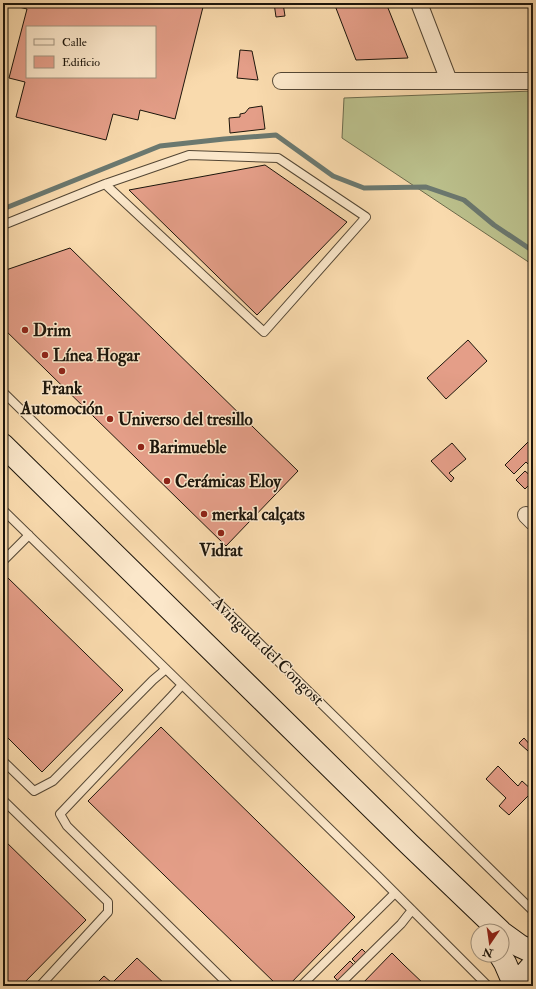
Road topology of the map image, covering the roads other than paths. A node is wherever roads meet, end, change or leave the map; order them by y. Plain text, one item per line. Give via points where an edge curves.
1 (419, 3) edge
2 (281, 81) dead end
3 (449, 81) junction
4 (533, 81) edge
5 (105, 184) junction
6 (3, 225) edge
7 (3, 392) edge
8 (3, 445) edge
9 (3, 464) edge
10 (3, 510) edge
11 (29, 535) junction
12 (3, 561) edge
13 (166, 669) junction
14 (182, 685) junction
15 (3, 761) edge
16 (3, 800) edge
17 (395, 893) junction
18 (412, 910) junction
19 (533, 911) edge
20 (470, 923) edge
21 (492, 923) edge
22 (510, 939) edge
23 (533, 952) edge
24 (505, 963) edge
25 (533, 965) edge
26 (40, 986) edge
27 (230, 986) edge
28 (301, 986) edge
29 (338, 986) edge
30 (488, 986) edge
31 (514, 986) edge
32 (519, 986) edge

1 - 3 street
2 - 3 street
3 - 4 street
5 - 5 lane via 264,332 366,217 278,158 189,155
5 - 6 lane
7 - 19 lane, Avinguda del Congost
8 - 21 main road
9 - 20 main road
10 - 11 lane
11 - 12 lane
11 - 13 lane
13 - 14 lane
13 - 15 lane via 52,782 34,791
14 - 17 lane
14 - 27 lane via 60,814 66,826
16 - 26 lane via 108,902 108,912
17 - 18 lane
17 - 28 lane
18 - 29 lane via 402,924
18 - 30 lane
22 - 23 main road
24 - 31 main road
25 - 32 main road

